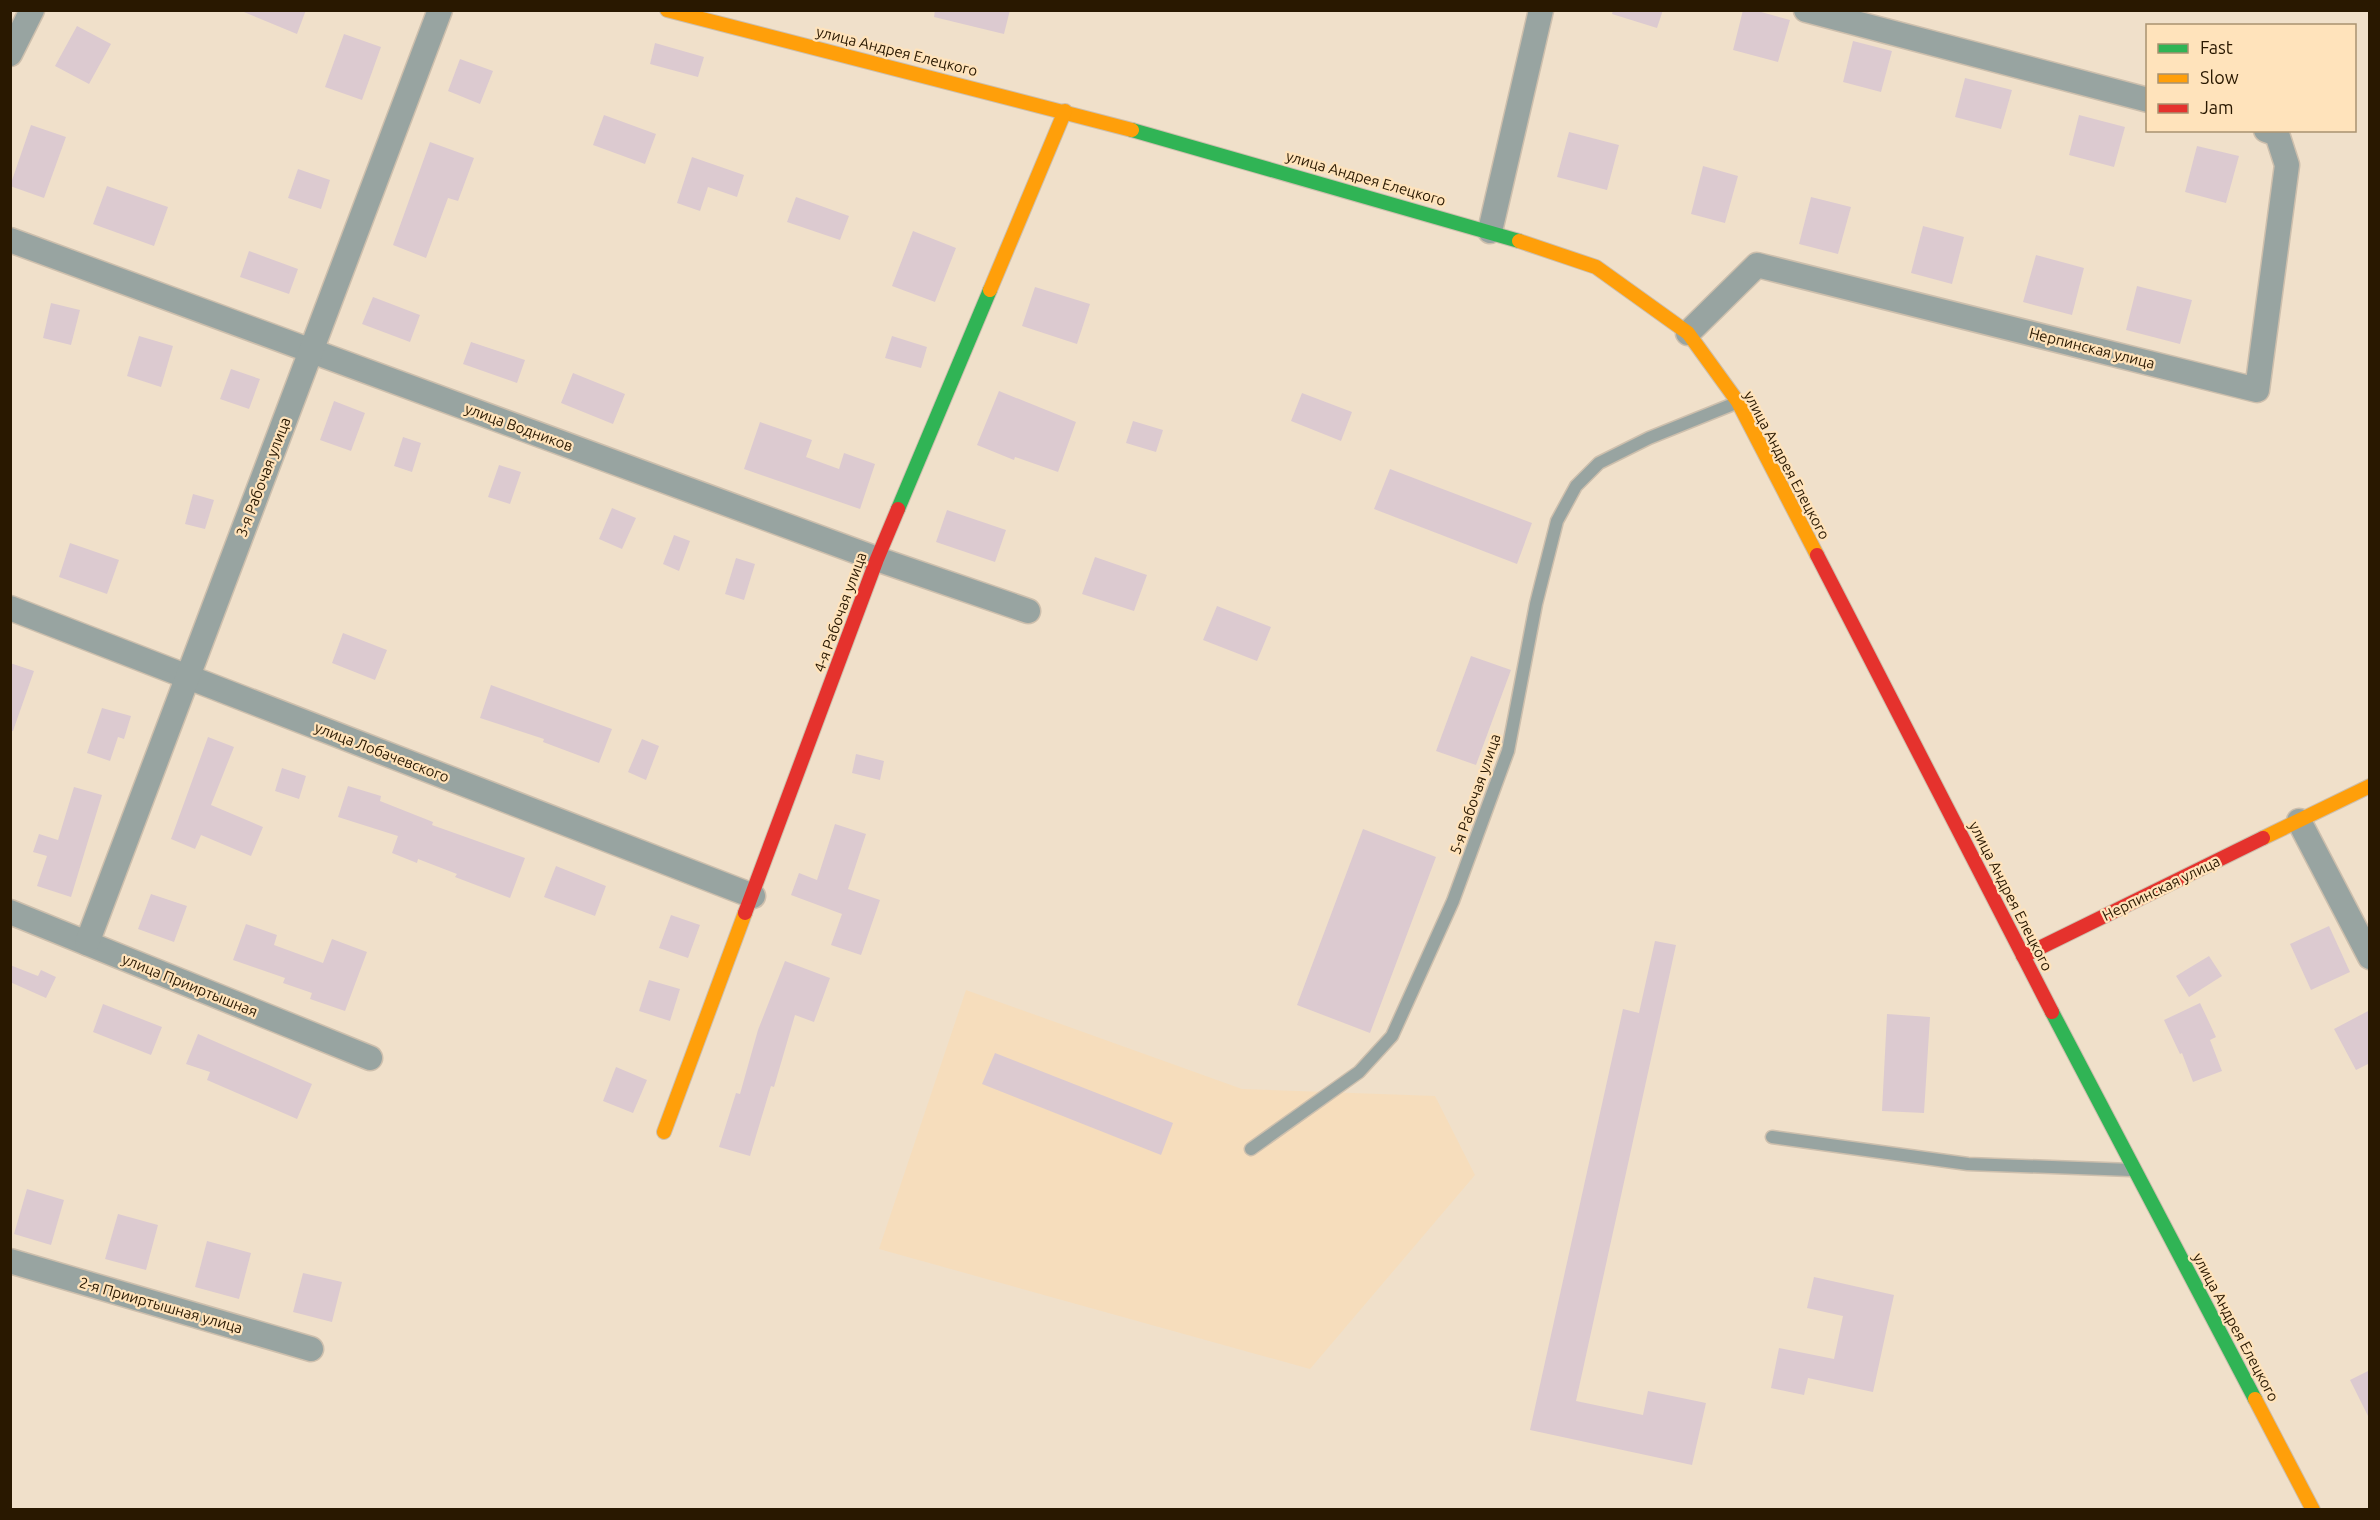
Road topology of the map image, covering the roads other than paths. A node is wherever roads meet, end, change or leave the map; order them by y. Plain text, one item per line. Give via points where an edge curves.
1 (32, 10) edge
2 (440, 10) edge
3 (667, 10) edge
4 (1541, 10) edge
5 (1806, 10) edge
6 (10, 54) edge
7 (2146, 99) edge
8 (1065, 111) junction
9 (2272, 132) edge
10 (1490, 231) junction
11 (10, 240) edge
12 (1688, 333) junction
13 (311, 351) junction
14 (1737, 402) junction
15 (877, 560) junction
16 (10, 608) edge
17 (1028, 611) dead end
18 (188, 676) junction
19 (2370, 786) edge
20 (2299, 821) junction
21 (753, 896) junction
22 (10, 912) edge
23 (87, 943) junction
24 (2023, 956) junction
25 (2370, 957) edge
26 (370, 1058) dead end
27 (664, 1132) dead end
28 (1772, 1137) dead end
29 (1251, 1149) dead end
30 (2135, 1170) junction
31 (10, 1261) edge
32 (311, 1349) dead end
33 (2313, 1509) edge

1 - 6 street
2 - 13 street, 3-я Рабочая улица
3 - 8 main road, улица Андрея Елецкого
4 - 10 street
5 - 7 street
8 - 10 main road, улица Андрея Елецкого
8 - 15 main road, 4-я Рабочая улица
9 - 12 street, Нерпинская улица via 2277,134 2287,165 2257,390 1757,265
10 - 12 main road, улица Андрея Елецкого via 1596,267
11 - 13 street, улица Водников
12 - 14 main road, улица Андрея Елецкого
13 - 15 street, улица Водников
13 - 18 street, 3-я Рабочая улица
14 - 24 main road, улица Андрея Елецкого
14 - 29 lane, 5-я Рабочая улица via 1599,463 1576,486 1557,521 1549,552 1509,751 1453,902 1392,1036 1359,1072
15 - 17 street, улица Водников
15 - 21 main road, 4-я Рабочая улица
16 - 18 street, улица Лобачевского
18 - 21 street, улица Лобачевского
18 - 23 street, 3-я Рабочая улица
19 - 20 main road, Нерпинская улица
20 - 24 main road, Нерпинская улица
20 - 25 street
21 - 27 main road, 4-я Рабочая улица
22 - 23 street, улица Прииртышная
23 - 26 street, улица Прииртышная
24 - 30 main road, улица Андрея Елецкого
28 - 30 lane via 1968,1164
30 - 33 main road, улица Андрея Елецкого
31 - 32 street, 2-я Прииртышная улица

